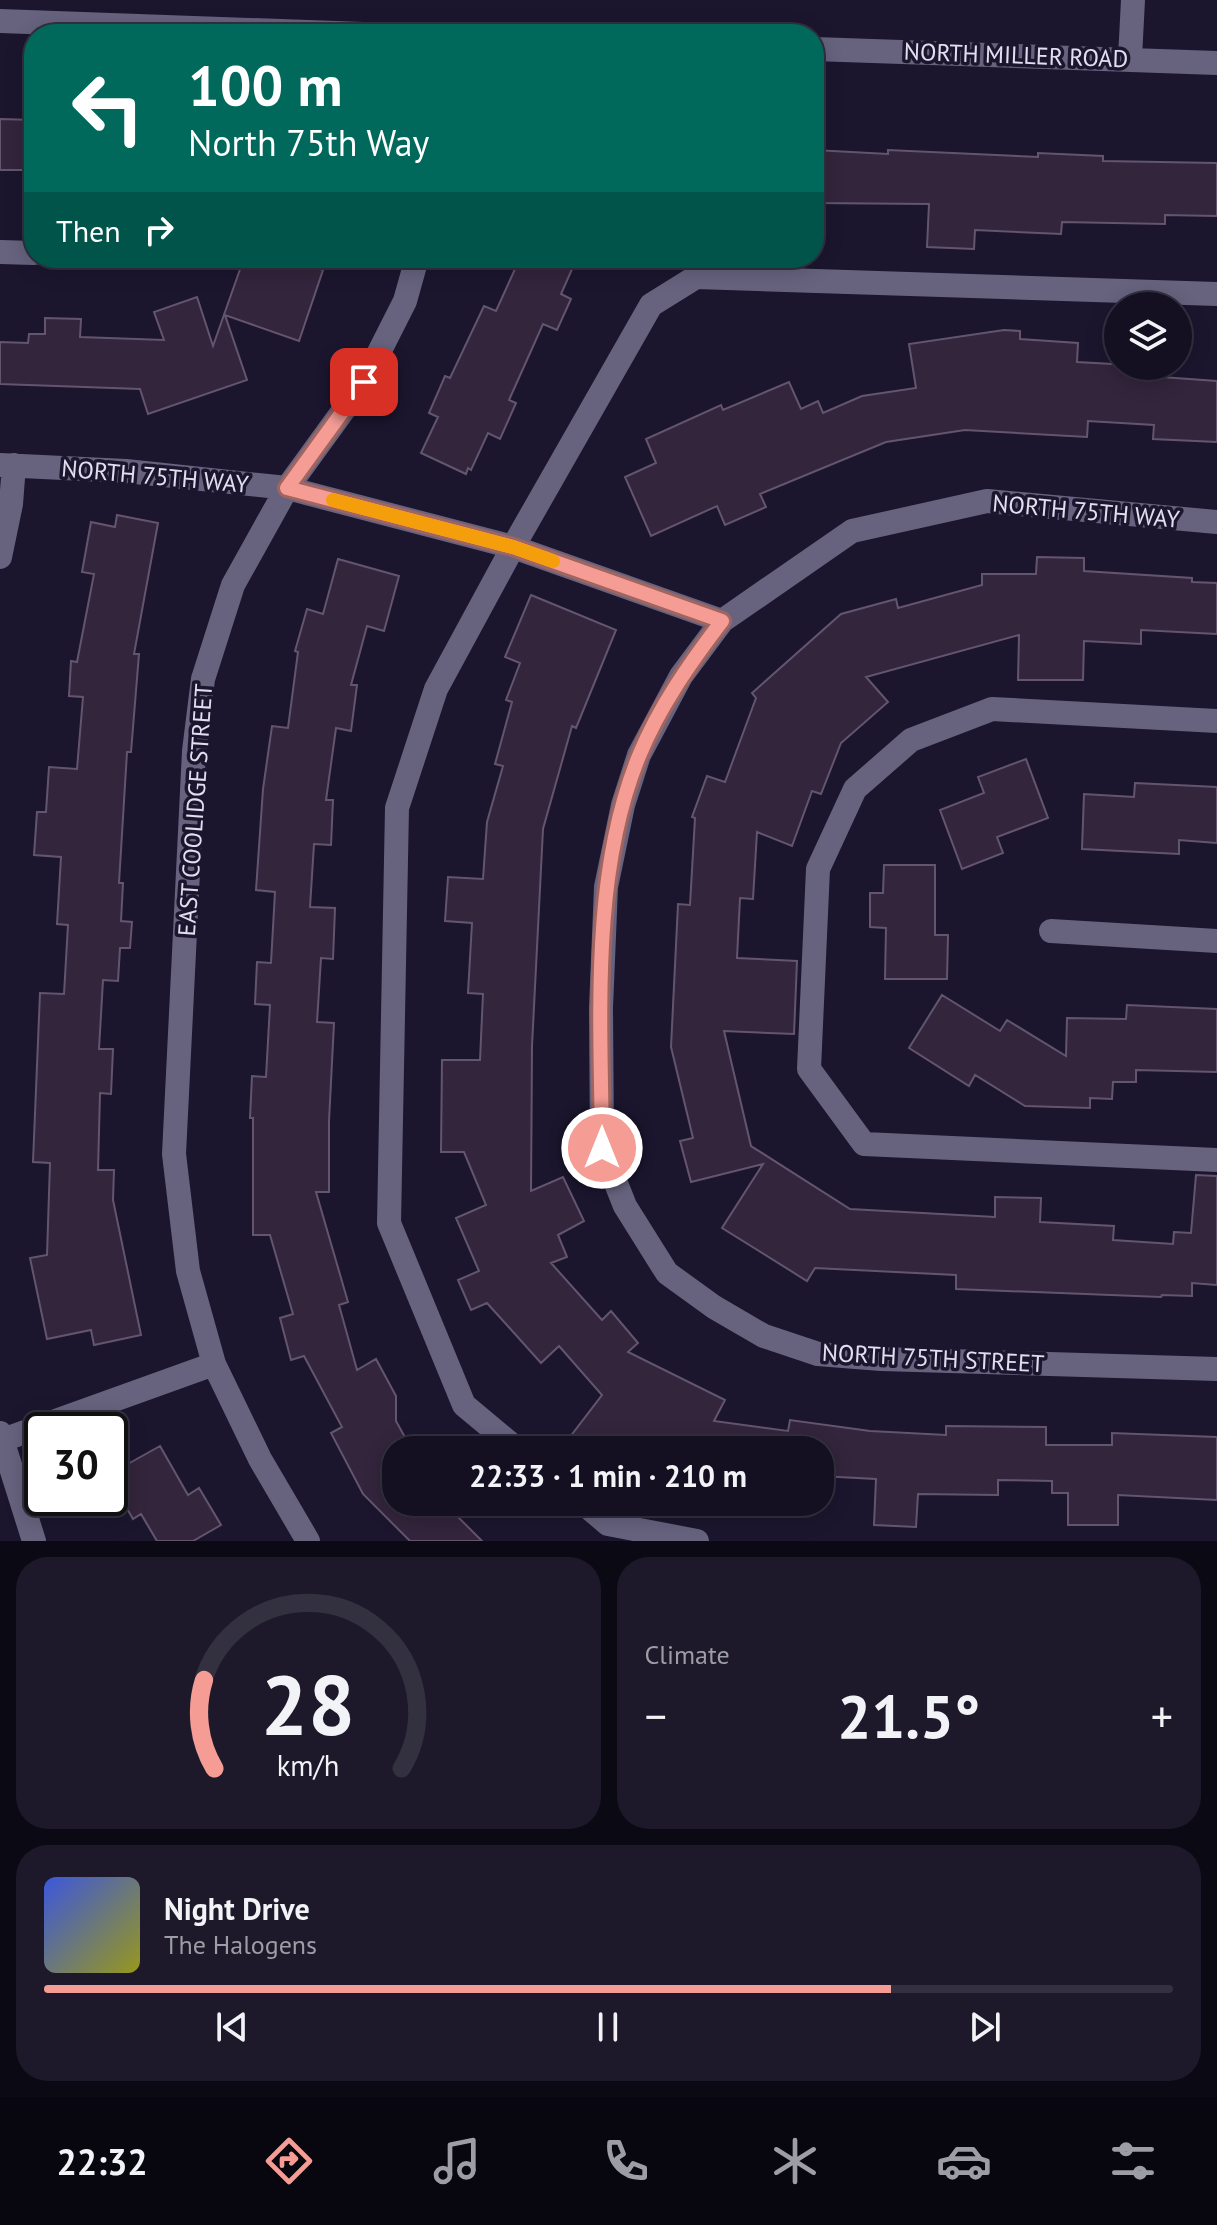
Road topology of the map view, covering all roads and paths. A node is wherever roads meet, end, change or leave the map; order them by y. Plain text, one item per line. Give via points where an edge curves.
1 (1133, 0) edge
2 (0, 21) edge
3 (60, 24) edge
4 (824, 49) edge
5 (1130, 58) junction
6 (1217, 63) edge
7 (0, 252) edge
8 (24, 253) edge
9 (414, 268) edge
10 (1217, 294) edge
11 (7, 465) edge
12 (287, 488) junction
13 (1217, 522) edge
14 (513, 547) junction
15 (0, 557) edge
16 (722, 621) junction
17 (1217, 721) edge
18 (1051, 931) dead end
19 (1217, 941) edge
20 (1217, 1160) edge
21 (214, 1364) junction
22 (1217, 1369) edge
23 (501, 1436) edge
24 (1, 1438) edge
25 (599, 1516) edge
26 (34, 1541) edge
27 (308, 1541) edge
28 (697, 1541) edge

1 - 5 street
2 - 3 street
4 - 5 street, NORTH MILLER ROAD
5 - 6 street, NORTH MILLER ROAD
7 - 8 street
9 - 12 street, EAST COOLIDGE STREET via 405,301 364,382
10 - 14 street via 696,277 651,305
11 - 12 street, NORTH 75TH WAY
11 - 15 street via 11,504
12 - 14 street, NORTH 75TH WAY
12 - 21 street, EAST COOLIDGE STREET via 233,585 203,679 194,751 174,1154 188,1271
13 - 16 street, NORTH 75TH WAY via 987,501 852,531
14 - 16 street, NORTH 75TH WAY
14 - 23 street via 436,689 397,808 389,1223 464,1405
16 - 22 street, NORTH 75TH STREET via 681,676 639,755 606,887 602,1148 625,1206 667,1273 764,1336 818,1354
17 - 20 street via 992,709 911,740 855,789 818,869 809,1069 864,1144
18 - 19 street
21 - 24 street
21 - 27 street, EAST COOLIDGE STREET
24 - 26 street
25 - 28 street via 608,1524

